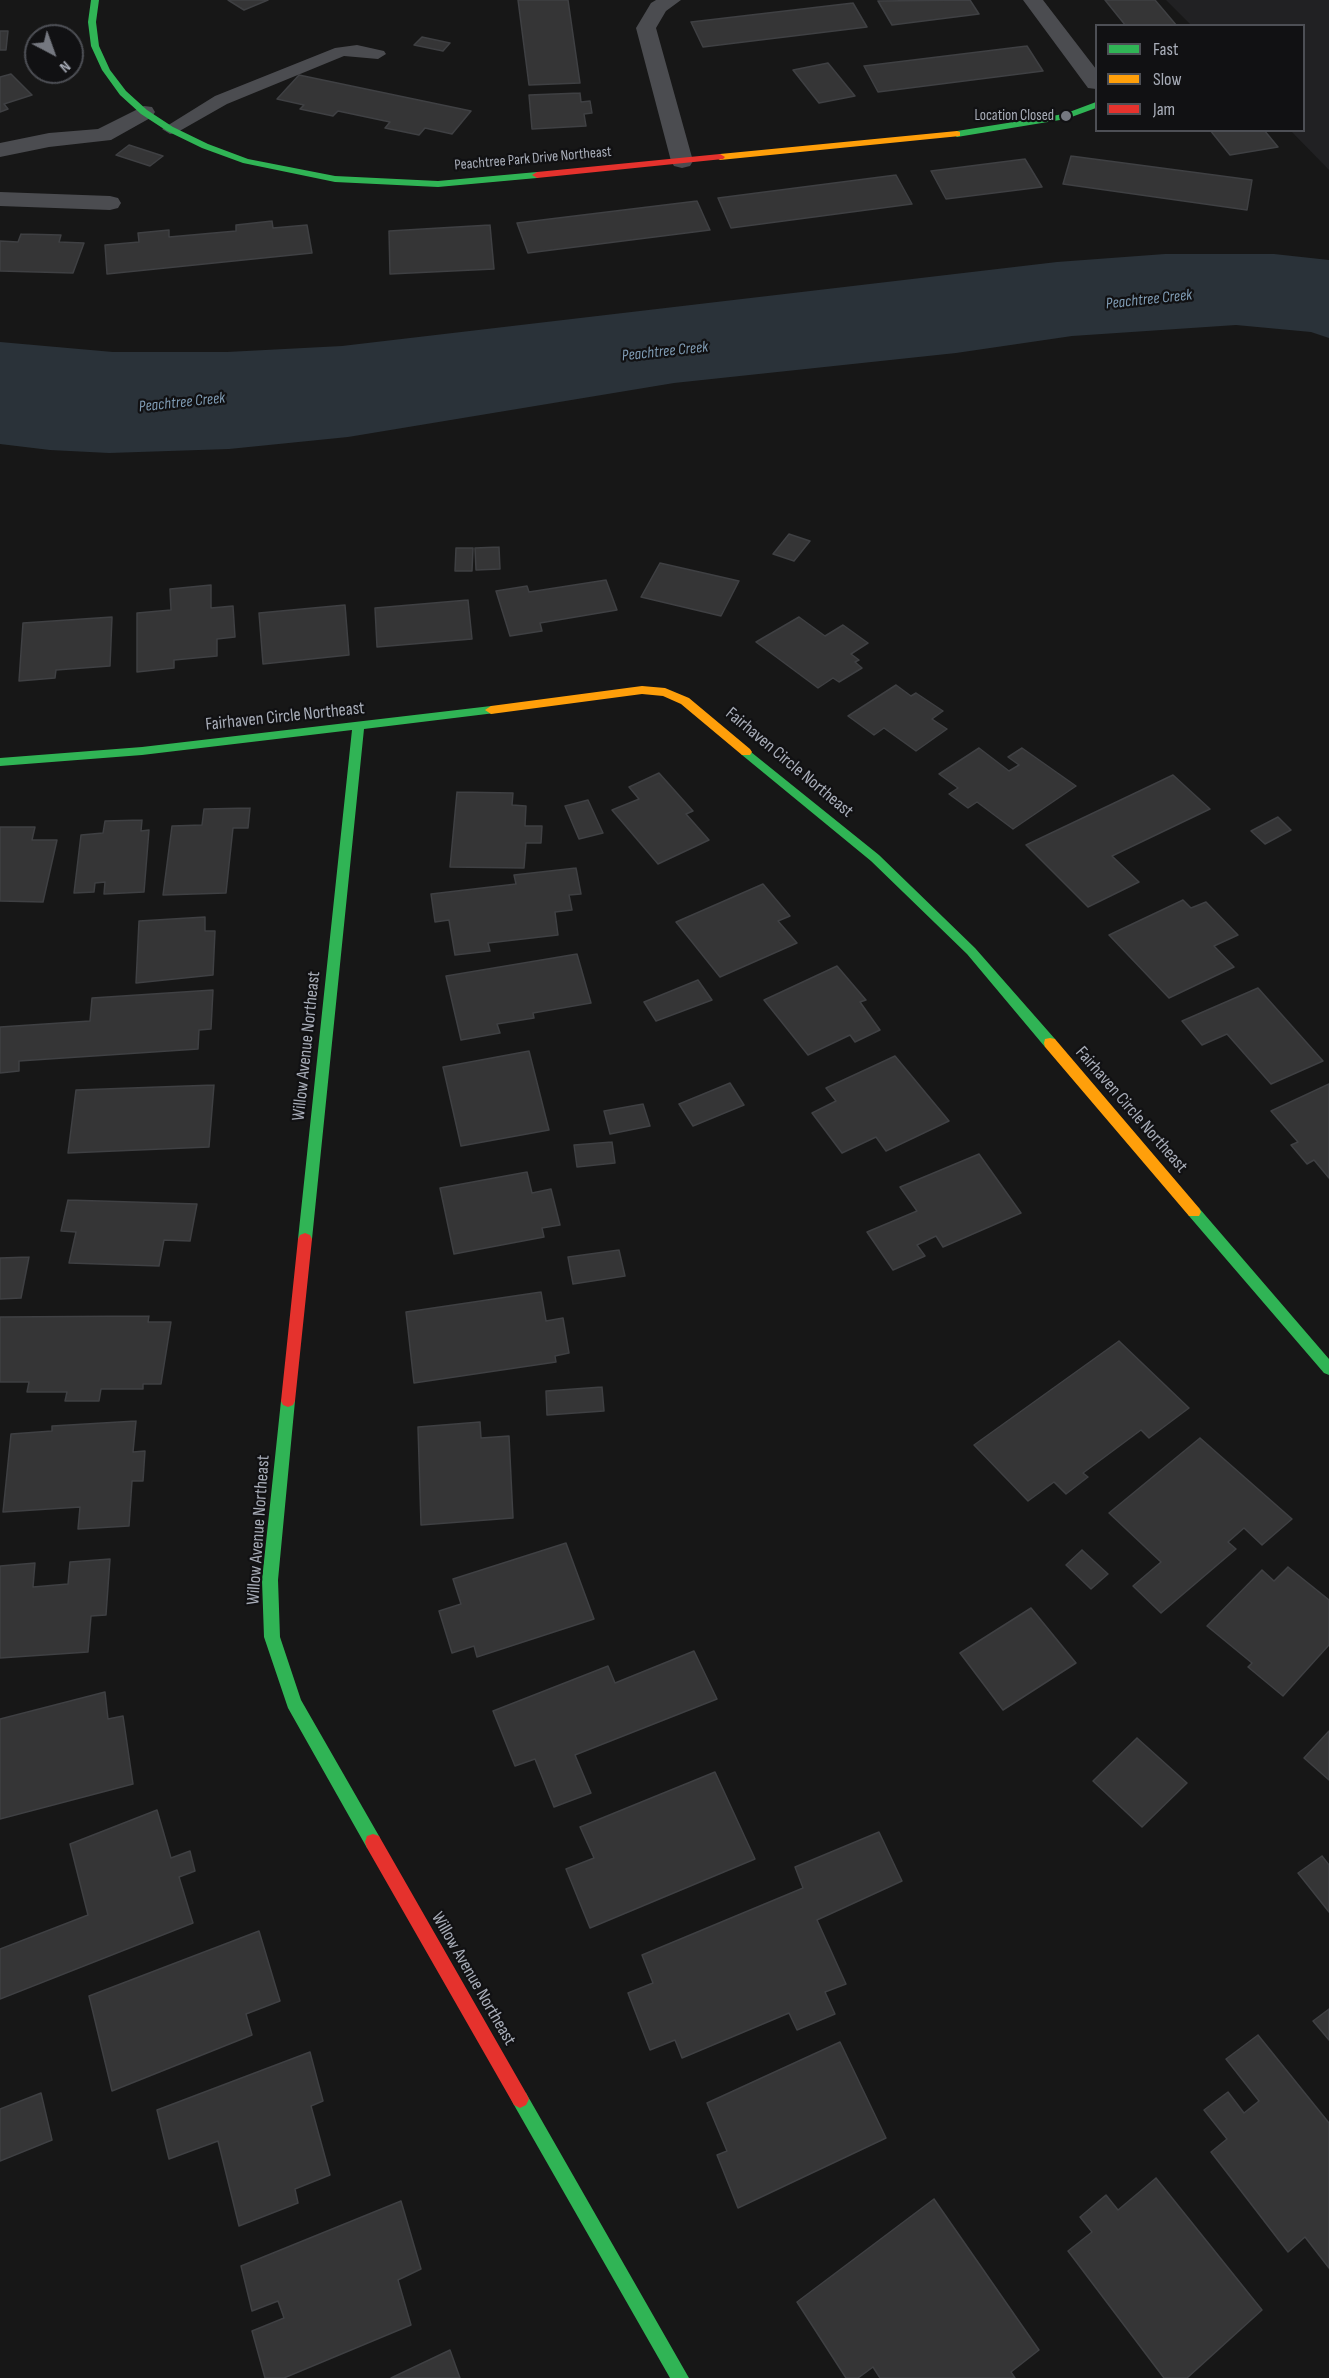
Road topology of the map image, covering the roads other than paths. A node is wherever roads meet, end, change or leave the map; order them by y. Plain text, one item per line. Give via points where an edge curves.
1 (95, 0) edge
2 (671, 0) edge
3 (1033, 0) edge
4 (378, 54) dead end
5 (1095, 82) edge
6 (1095, 105) edge
7 (144, 112) junction
8 (170, 129) junction
9 (0, 150) edge
10 (682, 161) junction
11 (0, 199) edge
12 (110, 203) dead end
13 (358, 727) junction
14 (0, 762) edge
15 (1329, 1368) edge
16 (680, 2378) edge

1 - 7 street, Peachtree Park Drive Northeast via 95,46 111,78
2 - 10 street via 658,8 646,28
3 - 5 street
4 - 8 lane via 342,51 221,100
6 - 10 street, Peachtree Park Drive Northeast via 1066,116 956,134
7 - 8 street, Peachtree Park Drive Northeast
7 - 9 street via 103,135
8 - 10 street, Peachtree Park Drive Northeast via 246,161 292,173 386,184 491,180
11 - 12 street
13 - 14 street, Fairhaven Circle Northeast
13 - 15 street, Fairhaven Circle Northeast via 642,690 665,692 685,701 875,858 971,951
13 - 16 street, Willow Avenue Northeast via 270,1580 272,1637 294,1703

